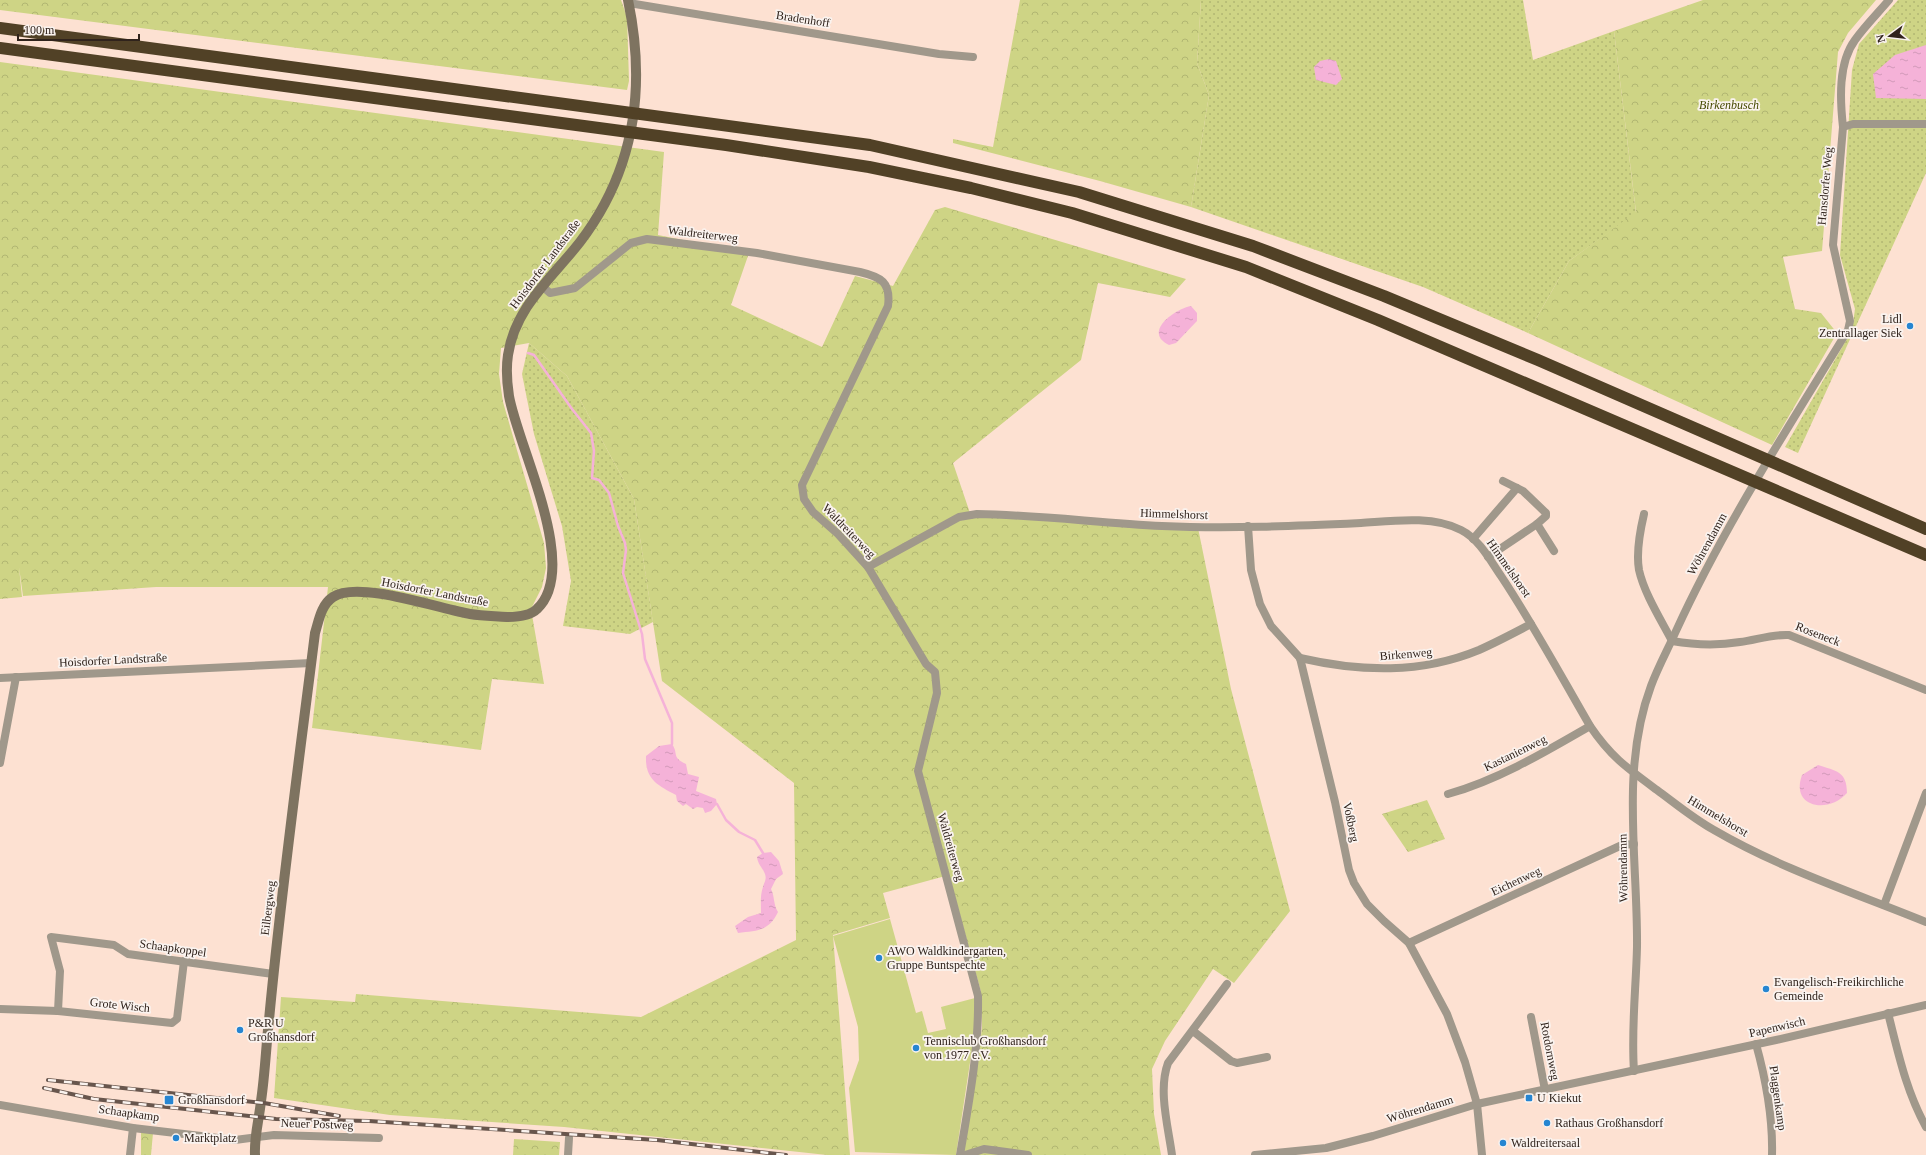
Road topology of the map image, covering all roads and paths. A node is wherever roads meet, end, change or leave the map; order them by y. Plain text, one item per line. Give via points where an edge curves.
1 (1889, 0) edge
2 (628, 2) edge
3 (0, 28) edge
4 (0, 48) edge
5 (972, 57) dead end
6 (1926, 124) edge
7 (1843, 127) junction
8 (542, 286) junction
9 (1848, 330) joint
10 (1503, 481) dead end
11 (1517, 488) junction
12 (1644, 514) dead end
13 (1537, 524) junction
14 (1248, 526) junction
15 (1926, 529) edge
16 (1473, 539) junction
17 (1554, 551) dead end
18 (1926, 555) edge
19 (1488, 557) junction
20 (868, 567) junction
21 (1531, 624) junction
22 (1672, 641) junction
23 (1300, 658) junction
24 (311, 663) junction
25 (16, 677) junction
26 (0, 678) edge
27 (1926, 690) edge
28 (1590, 726) junction
29 (0, 763) edge
30 (1633, 773) junction
31 (1926, 793) edge
32 (1448, 794) dead end
33 (1634, 844) junction
34 (1884, 905) junction
35 (1926, 922) edge
36 (1409, 943) junction
37 (184, 961) junction
38 (273, 974) junction
39 (1227, 984) dead end
40 (1926, 1005) edge
41 (0, 1009) edge
42 (58, 1011) junction
43 (1888, 1012) junction
44 (1531, 1017) dead end
45 (1193, 1032) junction
46 (1756, 1044) junction
47 (1267, 1057) dead end
48 (1634, 1071) junction
49 (1545, 1090) junction
50 (1477, 1104) junction
51 (0, 1105) edge
52 (1926, 1127) edge
53 (133, 1128) junction
54 (254, 1138) junction
55 (379, 1138) dead end
56 (569, 1138) dead end
57 (130, 1155) edge
58 (255, 1155) edge
59 (568, 1155) edge
60 (960, 1155) edge
61 (965, 1155) edge
62 (1028, 1155) edge
63 (1172, 1155) edge
64 (1255, 1155) edge
65 (1482, 1155) edge
66 (1772, 1155) edge

1 - 7 street via 1849,50 1842,72
2 - 5 street, Bradenhoff via 939,54
2 - 8 main road, Hoisdorfer Landstraße via 636,43 637,84 632,121 621,165 607,197 586,233
3 - 15 highway via 870,144 1080,192 1253,246 1384,296 1538,360
4 - 18 highway via 741,147 869,167 971,188 1072,213 1246,267 1378,320
6 - 7 street via 1853,124
7 - 9 street, Hansdorfer Weg via 1833,245 1850,321
8 - 20 street, Waldreiterweg via 550,293 575,288 631,243 647,239 757,253 860,272 876,276 885,283 890,294 888,306 802,485 804,499 813,512 838,534
8 - 24 main road, Hoisdorfer Landstraße via 521,314 508,354 507,370 513,413 550,528 552,568 545,599 533,612 517,616 497,616 470,614 368,592 338,594 326,604 320,616
9 - 22 street, Wöhrendamm via 1701,578
10 - 11 street
11 - 13 street via 1546,513 1545,518
11 - 16 street
12 - 22 street via 1639,570
13 - 17 street
13 - 19 street
14 - 16 street, Himmelshorst via 1424,521 1437,522 1462,530
14 - 20 street, Himmelshorst via 1161,526 977,514 959,518
14 - 23 street, Voßberg via 1251,570 1260,604 1271,626
16 - 19 street, Himmelshorst
19 - 21 street, Himmelshorst
20 - 60 street, Waldreiterweg via 926,664 935,672 937,693 918,771 978,996 979,1028 972,1089
21 - 23 street, Birkenweg via 1466,655 1416,667 1356,668
21 - 28 street, Himmelshorst
22 - 27 street, Roseneck via 1695,645 1726,644 1788,635
22 - 30 street, Wöhrendamm via 1651,686 1638,735
23 - 36 street, Voßberg via 1349,870 1367,904
24 - 25 street, Hoisdorfer Landstraße
24 - 38 main road, Eilbergweg
25 - 26 street, Hoisdorfer Landstraße
25 - 29 street
28 - 30 street, Himmelshorst via 1617,761
28 - 32 street, Kastanienweg via 1553,748 1486,781
30 - 33 street, Wöhrendamm
30 - 34 street, Himmelshorst via 1714,830 1785,866
31 - 34 street
33 - 36 street, Eichenweg via 1622,845
33 - 48 street, Wöhrendamm via 1637,948 1633,1007
34 - 35 street, Himmelshorst
36 - 50 street, Voßberg via 1447,1014
37 - 38 street, Schaapkoppel
37 - 42 street, Grote Wisch via 175,1022
37 - 42 street, Schaapkoppel via 128,954 114,945 51,937 60,971
38 - 54 main road, Eilbergweg via 263,1085
39 - 45 street
40 - 43 street, Papenwisch
41 - 42 street, Grote Wisch
43 - 46 street, Papenwisch
43 - 52 street via 1910,1093
44 - 49 street, Rotdornweg
45 - 47 street via 1231,1061 1237,1063
45 - 63 street via 1168,1063 1164,1074 1163,1086
46 - 48 street, Papenwisch
46 - 66 street, Plaggenkamp via 1769,1106
48 - 49 street, Wöhrendamm
49 - 50 street, Wöhrendamm
50 - 64 street, Wöhrendamm via 1326,1148
50 - 65 street, Voßberg
51 - 53 street, Schaapkamp
53 - 54 street, Schaapkamp via 235,1140
53 - 57 street
54 - 55 street, Neuer Postweg via 274,1135
54 - 58 main road, Eilbergweg
56 - 59 street
61 - 62 street via 984,1149

